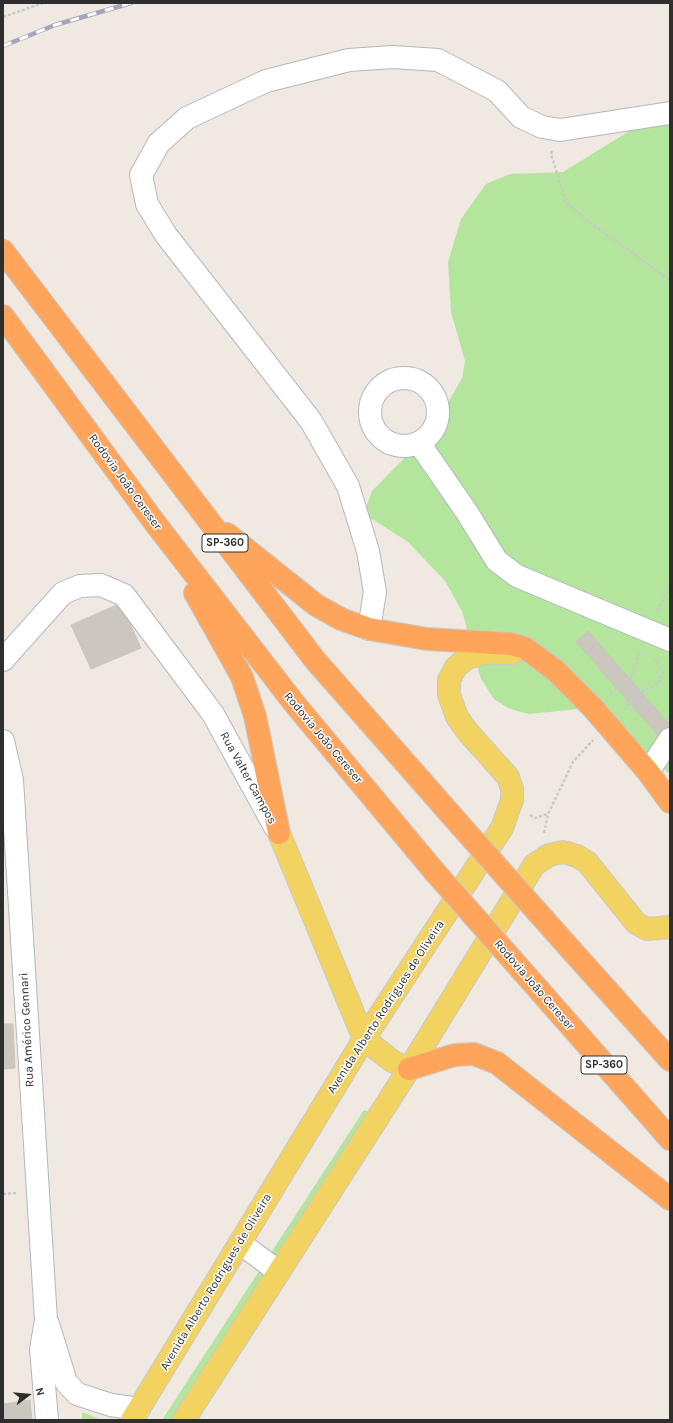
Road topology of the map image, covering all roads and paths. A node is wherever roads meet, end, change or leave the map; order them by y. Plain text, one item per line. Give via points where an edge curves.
1 (43, 3) edge
2 (3, 17) edge
3 (670, 113) edge
4 (560, 130) junction
5 (3, 251) edge
6 (670, 280) edge
7 (3, 316) edge
8 (419, 443) dead end
9 (209, 522) junction
10 (155, 523) junction
11 (670, 586) edge
12 (369, 629) junction
13 (660, 636) edge
14 (539, 657) junction
15 (3, 660) edge
16 (593, 708) junction
17 (607, 725) junction
18 (670, 739) edge
19 (3, 740) edge
20 (648, 772) junction
21 (670, 802) edge
22 (279, 833) junction
23 (563, 852) junction
24 (670, 927) edge
25 (364, 1039) junction
26 (670, 1060) edge
27 (409, 1069) junction
28 (670, 1139) edge
29 (670, 1199) edge
30 (240, 1243) junction
31 (279, 1272) junction
32 (46, 1320) junction
33 (135, 1414) edge
34 (47, 1420) edge
35 (184, 1420) edge

1 - 2 path
3 - 4 street
4 - 6 path via 550,154 566,203
4 - 12 street via 542,127 521,117 497,91 438,60 393,57 349,60 266,81 187,118 159,143 141,175 147,204 166,235 310,421 348,486 368,551 375,592
5 - 9 highway, SP-360
7 - 10 highway, Rodovia João Cereser / SP-360
8 - 13 street via 497,561 517,576
9 - 12 highway via 257,556 316,605 341,619
9 - 26 highway, SP-360, bridge via 315,660
10 - 22 highway via 242,678 255,716
10 - 28 highway, Rodovia João Cereser / SP-360, bridge via 294,703 434,870
11 - 13 path
12 - 14 highway via 427,639 511,644 525,648
13 - 16 path via 632,676
13 - 17 path via 654,656 663,674 658,684 644,690
14 - 16 highway
14 - 25 main road, Avenida Alberto Rodrigues de Oliveira via 502,652 482,653 467,658 456,667 449,680 449,695 458,717 467,731 508,777 512,800 502,828
15 - 22 street, Rua Valter Campos via 63,593 80,586 101,585 124,595 213,714
16 - 17 highway
17 - 20 highway
17 - 23 path via 573,762 548,814 544,834 548,843
18 - 20 street
19 - 32 street, Rua Américo Gennari via 12,780
20 - 21 highway
22 - 25 main road, Rua Valter Campos
23 - 24 main road via 586,862 636,924 647,929
23 - 27 main road via 549,855 534,865
25 - 27 main road via 392,1061
25 - 30 main road, Avenida Alberto Rodrigues de Oliveira
27 - 29 highway via 455,1055 474,1054 497,1063
27 - 31 main road
30 - 31 street
30 - 33 main road, Avenida Alberto Rodrigues de Oliveira
31 - 35 main road
32 - 33 street, Rua Américo Gennari via 66,1382 77,1394
32 - 34 street, Rua Américo Gennari via 41,1349

